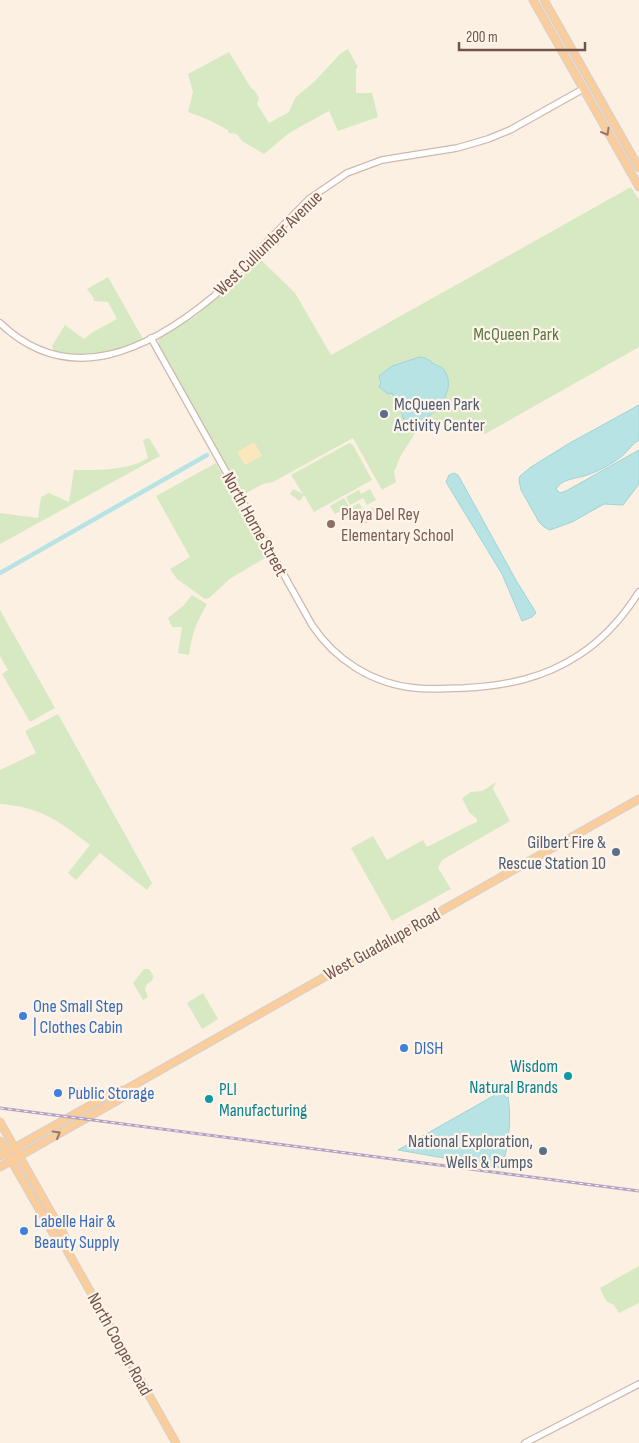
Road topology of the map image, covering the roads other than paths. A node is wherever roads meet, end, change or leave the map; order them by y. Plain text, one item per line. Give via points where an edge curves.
1 (533, 0) edge
2 (544, 0) edge
3 (583, 89) junction
4 (639, 168) edge
5 (639, 187) edge
6 (0, 323) edge
7 (150, 338) junction
8 (639, 592) edge
9 (639, 799) edge
10 (125, 1090) junction
11 (0, 1122) edge
12 (0, 1141) edge
13 (14, 1148) junction
14 (3, 1154) edge
15 (19, 1156) junction
16 (11, 1161) junction
17 (0, 1167) edge
18 (64, 1245) junction
19 (639, 1384) edge
20 (176, 1443) edge
21 (525, 1443) edge

1 - 3 main road
2 - 4 main road
3 -> 5 main road
3 - 7 street, West Cullumber Avenue via 488,139 457,148 382,160 342,176 309,199 214,296 189,316
6 - 7 street, West Cullumber Avenue via 12,334 44,352 75,358 117,354
7 - 8 street, North Horne Street via 318,634 346,662 366,674 412,688 440,689 498,685 537,676 572,660 597,642 619,620
9 - 10 main road, West Guadalupe Road
10 - 13 main road, West Guadalupe Road via 116,1091
15 -> 10 main road, West Guadalupe Road via 120,1099
11 - 13 main road, North Cooper Road
12 - 14 main road, North Cooper Road
13 - 14 main road, West Guadalupe Road
13 - 15 main road, North Cooper Road
14 - 16 main road, North Cooper Road
15 - 16 main road, West Guadalupe Road
15 - 18 main road, North Cooper Road via 65,1237
16 - 17 main road, West Guadalupe Road
16 - 18 main road, North Cooper Road via 58,1242
18 - 20 main road, North Cooper Road
19 - 21 street

